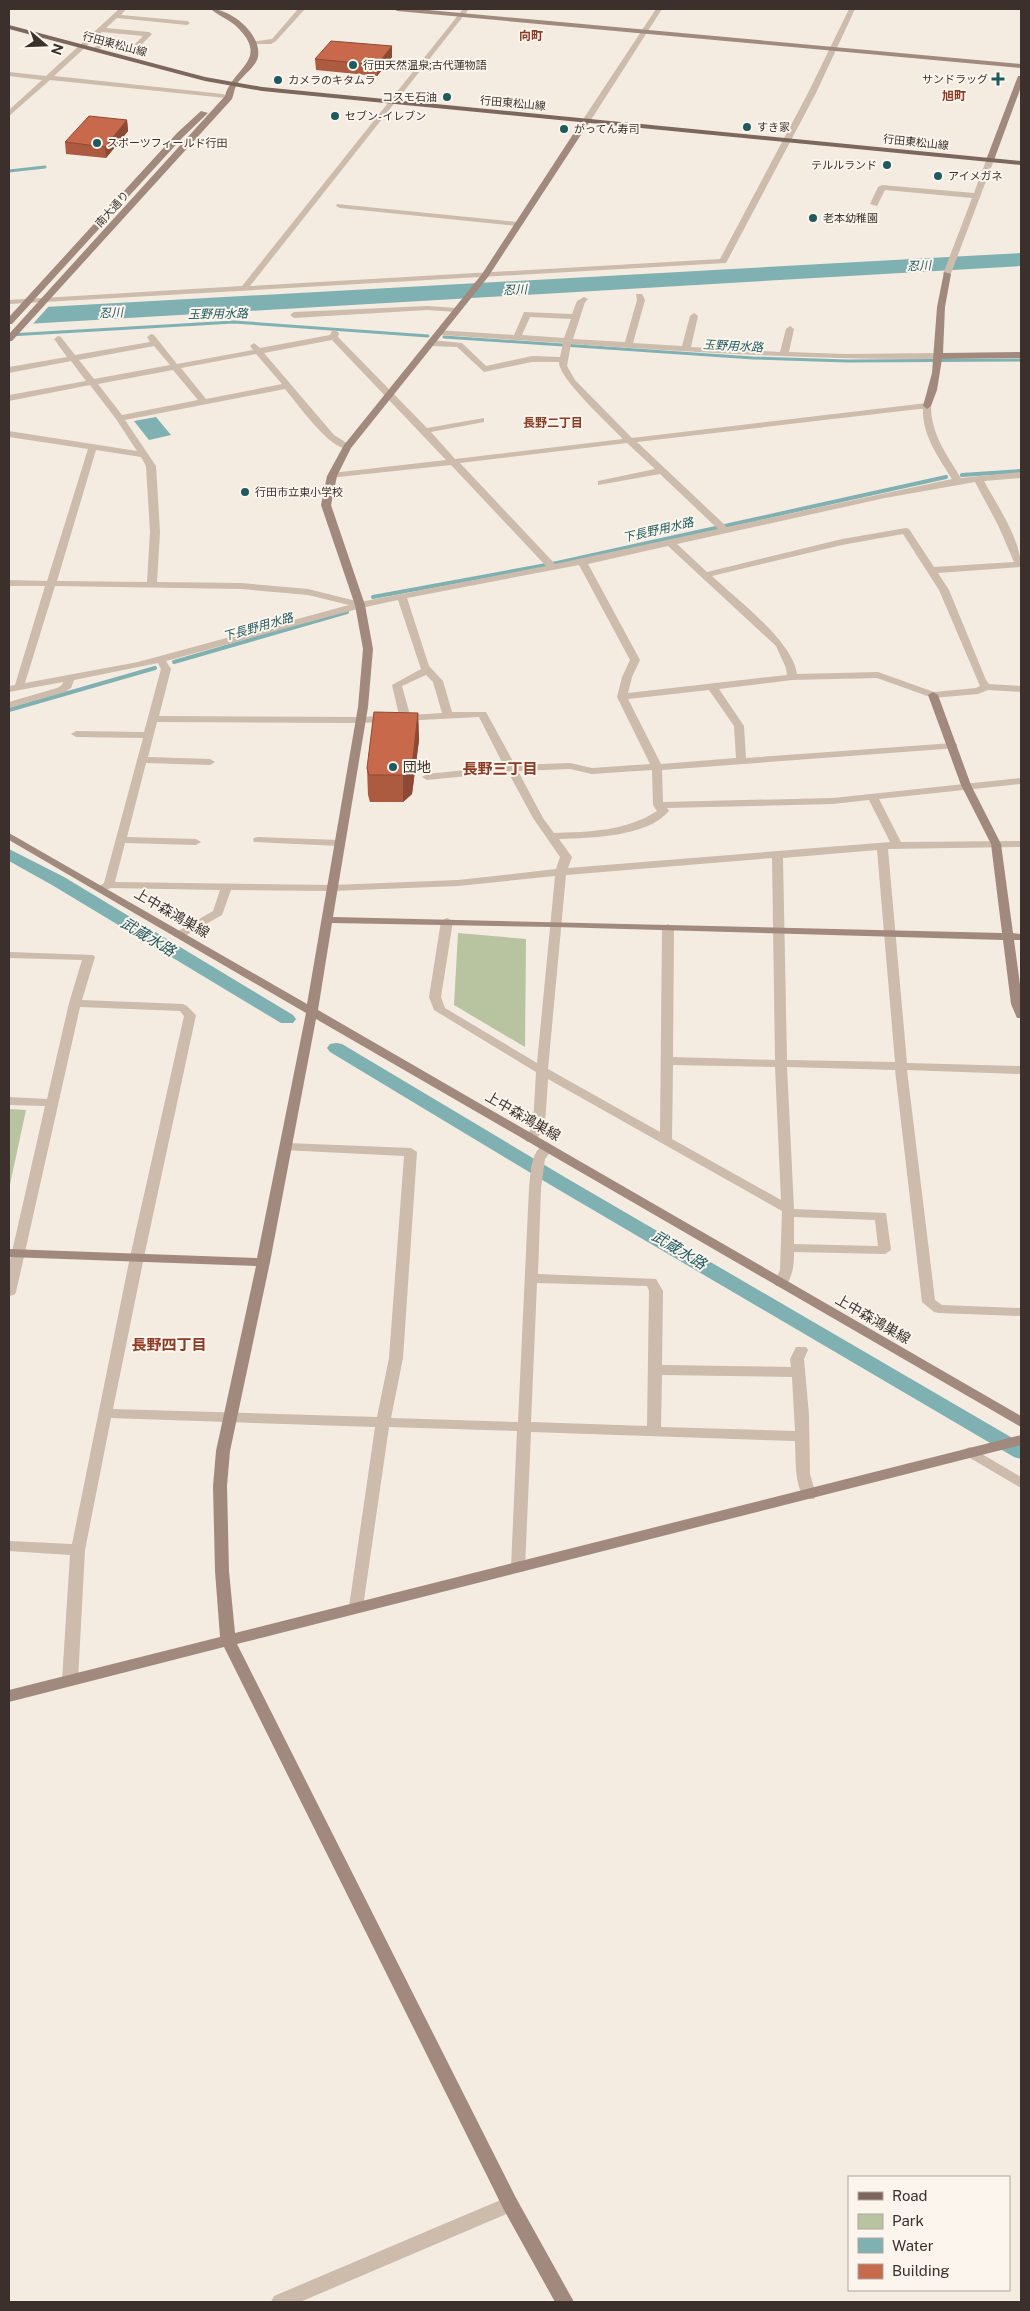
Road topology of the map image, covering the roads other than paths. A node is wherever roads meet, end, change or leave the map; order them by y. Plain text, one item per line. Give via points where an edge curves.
1 (124, 9) edge
2 (214, 9) edge
3 (302, 9) edge
4 (397, 9) edge
5 (659, 9) edge
6 (852, 9) edge
7 (464, 12) edge
8 (116, 16) junction
9 (187, 23) dead end
10 (9, 27) edge
11 (100, 30) junction
12 (644, 32) junction
13 (253, 43) junction
14 (80, 46) junction
15 (834, 48) junction
16 (94, 50) junction
17 (1021, 66) edge
18 (9, 74) edge
19 (47, 77) junction
20 (1021, 78) edge
21 (235, 85) junction
22 (226, 94) junction
23 (391, 103) junction
24 (9, 114) edge
25 (586, 121) junction
26 (786, 140) junction
27 (990, 160) junction
28 (1021, 163) edge
29 (977, 196) junction
30 (874, 204) dead end
31 (340, 206) dead end
32 (518, 224) junction
33 (484, 277) junction
34 (246, 289) junction
35 (639, 296) dead end
36 (584, 299) dead end
37 (9, 302) edge
38 (42, 302) junction
39 (27, 303) junction
40 (460, 307) junction
41 (294, 315) dead end
42 (694, 316) dead end
43 (577, 317) junction
44 (9, 322) edge
45 (790, 329) dead end
46 (440, 332) junction
47 (13, 334) edge
48 (517, 337) junction
49 (58, 339) dead end
50 (430, 343) junction
51 (568, 344) junction
52 (628, 345) junction
53 (255, 347) junction
54 (686, 349) junction
55 (784, 354) junction
56 (1021, 356) edge
57 (74, 358) junction
58 (939, 359) junction
59 (564, 360) junction
60 (177, 367) junction
61 (9, 370) edge
62 (92, 382) junction
63 (286, 386) junction
64 (390, 394) junction
65 (9, 398) edge
66 (204, 402) junction
67 (927, 406) junction
68 (120, 418) junction
69 (481, 420) dead end
70 (425, 431) junction
71 (9, 434) edge
72 (628, 440) junction
73 (93, 447) junction
74 (347, 447) junction
75 (144, 455) junction
76 (454, 462) junction
77 (661, 471) junction
78 (1021, 475) edge
79 (332, 476) junction
80 (978, 479) junction
81 (958, 481) junction
82 (601, 483) dead end
83 (721, 528) junction
84 (670, 543) junction
85 (582, 562) junction
86 (1021, 564) edge
87 (550, 566) junction
88 (932, 570) junction
89 (705, 575) junction
90 (9, 583) edge
91 (51, 583) junction
92 (152, 584) junction
93 (402, 596) junction
94 (360, 605) junction
95 (161, 660) junction
96 (427, 670) junction
97 (792, 677) junction
98 (69, 679) junction
99 (712, 686) junction
100 (19, 687) junction
101 (986, 687) junction
102 (9, 689) edge
103 (1021, 689) edge
104 (933, 695) junction
105 (622, 697) junction
106 (9, 705) edge
107 (447, 714) junction
108 (405, 717) junction
109 (153, 719) junction
110 (362, 720) junction
111 (76, 734) dead end
112 (148, 735) junction
113 (953, 746) junction
114 (142, 760) junction
115 (741, 761) junction
116 (210, 762) dead end
117 (657, 767) junction
118 (511, 768) junction
119 (427, 777) dead end
120 (1021, 781) edge
121 (966, 785) junction
122 (872, 796) junction
123 (658, 805) junction
124 (9, 836) edge
125 (553, 836) junction
126 (122, 840) junction
127 (258, 840) dead end
128 (196, 842) dead end
129 (339, 843) junction
130 (996, 844) junction
131 (1021, 844) edge
132 (897, 845) junction
133 (882, 848) junction
134 (777, 856) junction
135 (561, 872) junction
136 (104, 887) junction
137 (226, 887) junction
138 (332, 888) junction
139 (327, 920) junction
140 (448, 922) junction
141 (556, 924) junction
142 (668, 927) junction
143 (779, 930) junction
144 (890, 933) junction
145 (179, 935) junction
146 (1008, 937) junction
147 (1021, 937) edge
148 (9, 955) edge
149 (75, 1003) junction
150 (312, 1012) junction
151 (1021, 1015) edge
152 (667, 1061) junction
153 (781, 1064) junction
154 (901, 1066) junction
155 (1021, 1070) edge
156 (542, 1071) junction
157 (9, 1101) edge
158 (53, 1103) junction
159 (666, 1138) junction
160 (532, 1139) junction
161 (288, 1147) junction
162 (544, 1152) junction
163 (788, 1211) junction
164 (787, 1248) junction
165 (14, 1253) edge
166 (137, 1257) junction
167 (263, 1262) junction
168 (530, 1278) junction
169 (781, 1283) junction
170 (9, 1292) edge
171 (1021, 1312) edge
172 (801, 1350) dead end
173 (655, 1370) junction
174 (798, 1372) junction
175 (105, 1413) junction
176 (231, 1416) junction
177 (383, 1422) junction
178 (1021, 1422) edge
179 (524, 1427) junction
180 (654, 1431) junction
181 (802, 1436) junction
182 (1021, 1440) edge
183 (970, 1452) junction
184 (1021, 1483) edge
185 (809, 1495) junction
186 (9, 1546) edge
187 (78, 1550) junction
188 (518, 1568) junction
189 (356, 1607) junction
190 (228, 1640) junction
191 (70, 1680) junction
192 (9, 1696) edge
193 (510, 2204) junction
194 (280, 2302) edge
195 (565, 2302) edge

1 - 8 street
2 - 13 street via 235,20
3 - 13 street via 274,40
4 - 7 street
5 - 12 street
6 - 15 street
7 - 12 street
7 - 23 street
8 - 9 street
8 - 11 street
10 - 14 main road, 行田東松山線
11 - 14 street
11 - 16 street via 149,34 135,48 100,45
12 - 15 street
12 - 25 street
13 - 21 street, 南大通り via 254,59
14 - 16 main road, 行田東松山線
14 - 19 street
15 - 17 street
15 - 26 street
16 - 21 main road, 行田東松山線
18 - 19 street
19 - 22 street
19 - 24 street
20 - 27 street
21 - 22 street, 南大通り
21 - 23 main road, 行田東松山線
22 - 38 street, 南大通り via 229,97
22 - 39 street, 南大通り via 180,135
23 - 25 main road, 行田東松山線
23 - 34 street
25 - 26 main road, 行田東松山線
25 - 32 street
26 - 27 main road, 行田東松山線
26 - 33 street via 723,261
27 - 28 main road, 行田東松山線
27 - 29 street
29 - 30 street via 882,187
29 - 58 street via 943,290
31 - 32 street
32 - 33 street
33 - 34 street
33 - 40 street
34 - 38 street
35 - 52 street via 641,300
36 - 43 street
37 - 39 street
38 - 39 street
38 - 47 street, 南大通り
39 - 44 street, 南大通り
40 - 41 street
40 - 46 street
42 - 54 street
43 - 48 street via 527,314
43 - 51 street
45 - 55 street
46 - 48 street
46 - 50 street
48 - 51 street
49 - 57 street
50 - 59 street via 459,346 484,369 532,359
50 - 64 street
51 - 52 street
51 - 59 street
52 - 54 street
53 - 60 street
53 - 63 street
53 - 64 street via 334,335
54 - 55 street
55 - 58 street
56 - 58 street
57 - 60 street via 154,340
57 - 61 street
57 - 62 street
58 - 67 street via 936,382
59 - 72 street via 563,366 572,381
60 - 62 street
60 - 66 street
62 - 65 street
62 - 68 street
63 - 66 street
63 - 74 street via 331,437
64 - 70 street
64 - 74 street
66 - 68 street
67 - 72 street
67 - 81 street via 931,431
68 - 75 street
69 - 70 street
70 - 76 street
71 - 73 street
72 - 76 street
72 - 77 street
73 - 75 street
73 - 91 street
74 - 79 street
75 - 92 street via 151,466 155,532
76 - 79 street
76 - 87 street
77 - 82 street
77 - 83 street
78 - 80 street
79 - 94 street via 326,505
80 - 81 street
80 - 86 street
81 - 83 street
83 - 84 street
84 - 85 street
84 - 89 street
85 - 87 street
85 - 105 street via 635,660
86 - 88 street
87 - 93 street
88 - 89 street via 906,531 842,542
88 - 101 street via 944,590
89 - 97 street via 780,645
90 - 91 street
91 - 92 street
91 - 100 street
92 - 94 street via 241,586 308,592
93 - 94 street
93 - 96 street
94 - 95 street
94 - 110 street via 368,649
95 - 98 street
95 - 109 street via 166,669
96 - 107 street via 438,681
96 - 108 street via 397,685
97 - 99 street
97 - 104 street via 878,675
98 - 100 street
98 - 106 street via 61,690
99 - 105 street
99 - 115 street via 739,726
100 - 102 street
101 - 103 street
101 - 104 street via 978,691
104 - 113 street
105 - 117 street
107 - 108 street
107 - 118 street via 482,714
108 - 110 street
109 - 110 street
109 - 112 street
110 - 129 street
111 - 112 street
112 - 114 street
113 - 115 street
113 - 121 street
114 - 116 street
114 - 126 street
115 - 117 street
117 - 118 street via 592,770 570,766
117 - 123 street
118 - 119 street
118 - 125 street via 538,818
120 - 121 street
121 - 122 street
121 - 130 street
122 - 123 street via 833,801
122 - 132 street
123 - 125 street via 664,811 653,820 628,829
124 - 136 street, 上中森鴻巣線
125 - 135 street via 566,857
126 - 128 street
126 - 136 street
127 - 129 street
129 - 138 street
130 - 131 street
130 - 132 street
130 - 146 street
132 - 133 street
133 - 134 street
133 - 144 street
134 - 135 street
134 - 143 street
135 - 138 street via 458,884
135 - 141 street
136 - 137 street
136 - 145 street, 上中森鴻巣線
137 - 138 street
137 - 145 street via 218,913
138 - 139 street
139 - 140 street
139 - 150 street
140 - 141 street
140 - 156 street via 435,997 440,1010
141 - 142 street
141 - 156 street
142 - 143 street
142 - 152 street
143 - 144 street
143 - 153 street
144 - 146 street
144 - 154 street
145 - 150 street, 上中森鴻巣線
146 - 147 street
146 - 151 street
148 - 149 street via 89,957
149 - 158 street
149 - 166 street via 183,1008 190,1015
150 - 160 street, 上中森鴻巣線
150 - 161 street
152 - 153 street
152 - 159 street
153 - 154 street
153 - 163 street
154 - 155 street
154 - 171 street via 929,1302 939,1309
156 - 159 street
156 - 160 street via 539,1125
157 - 158 street
158 - 165 street
159 - 163 street
160 - 162 street, 上中森鴻巣線
161 - 167 street
161 - 177 street via 411,1152 396,1358
162 - 168 street via 535,1188
162 - 169 street, 上中森鴻巣線
163 - 164 street
163 - 164 street via 881,1216 885,1250
164 - 169 street via 787,1270
165 - 166 street
165 - 170 street
166 - 167 street
166 - 175 street
167 - 176 street
168 - 173 street via 651,1282 656,1291
168 - 179 street
169 - 178 street, 上中森鴻巣線
172 - 174 street via 796,1359
173 - 174 street
173 - 180 street
174 - 181 street
175 - 176 street
175 - 187 street
176 - 177 street
176 - 190 street via 223,1451 220,1496
177 - 179 street
177 - 189 street
179 - 180 street
179 - 188 street
180 - 181 street
181 - 185 street via 803,1474
182 - 183 street
183 - 184 street
183 - 185 street
185 - 188 street
186 - 187 street
187 - 191 street
188 - 189 street
189 - 190 street
190 - 191 street
190 - 193 street
191 - 192 street
193 - 194 street
193 - 195 street

